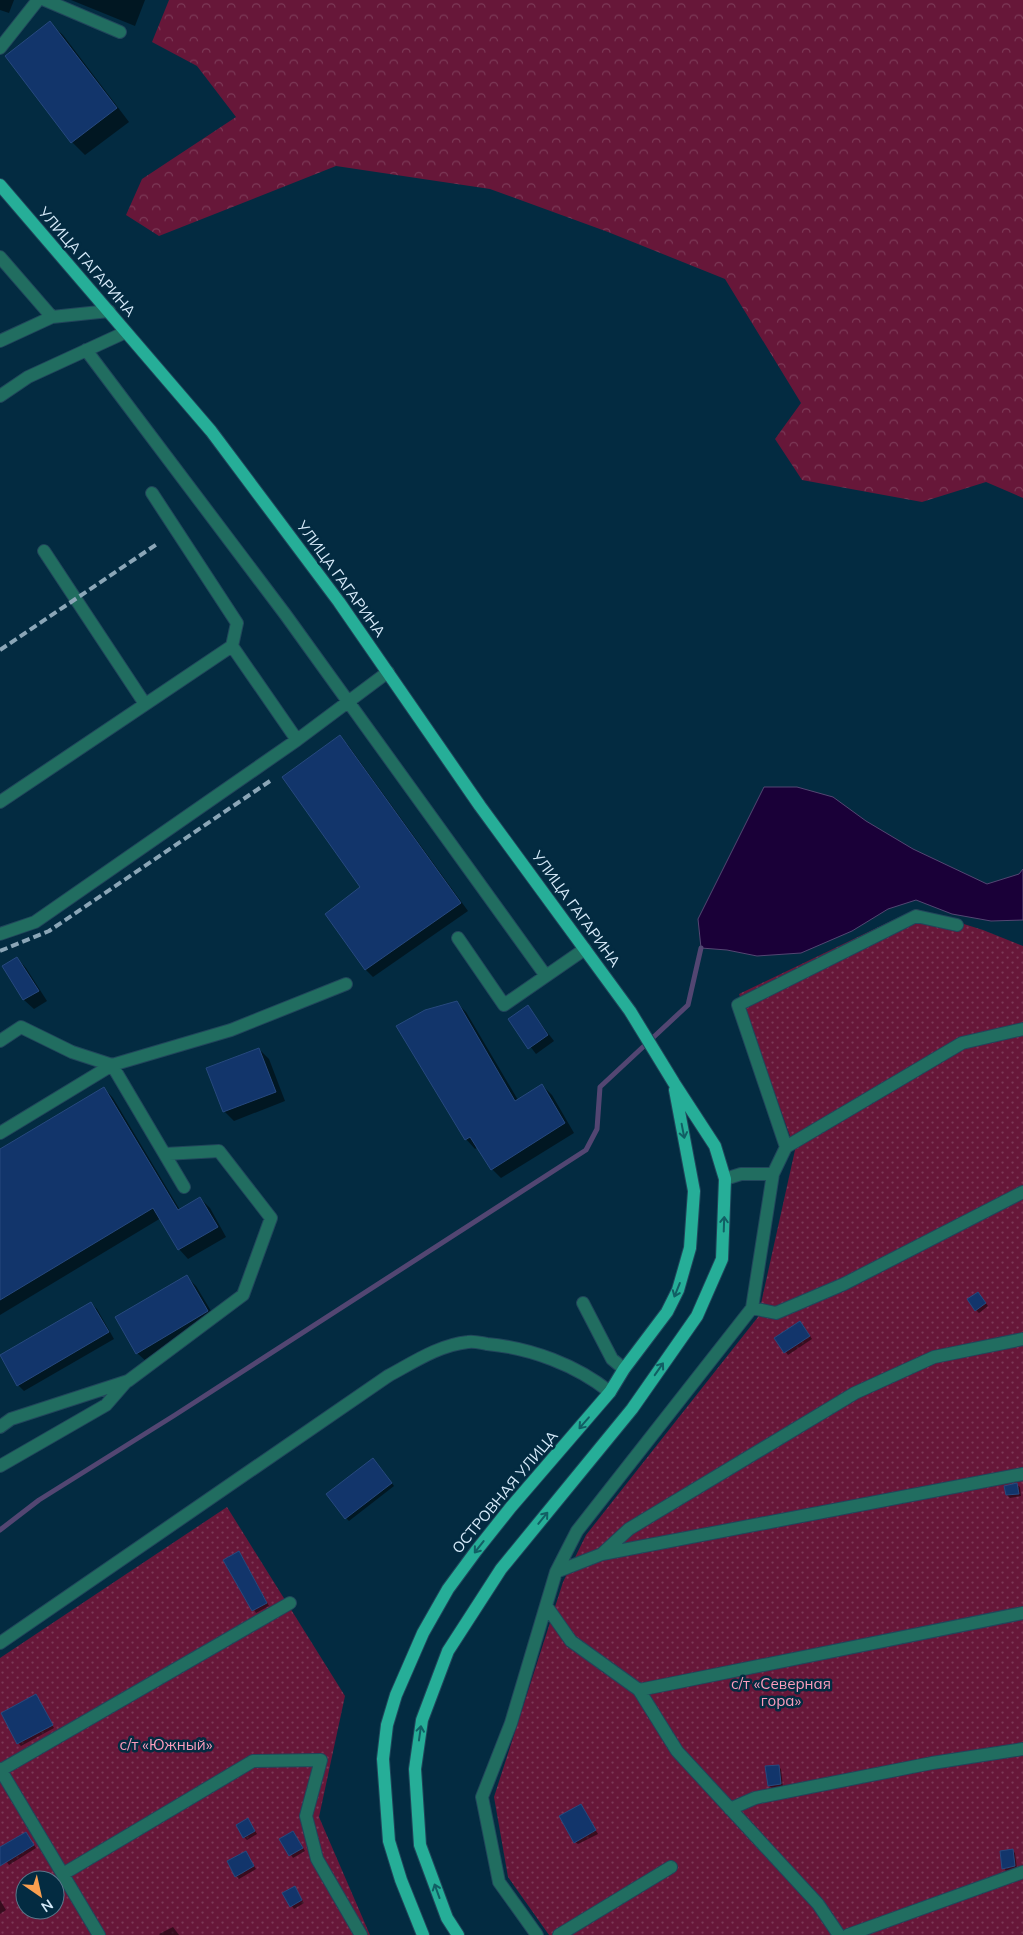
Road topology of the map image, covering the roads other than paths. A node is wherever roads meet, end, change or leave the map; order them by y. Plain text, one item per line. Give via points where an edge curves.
1 (38, 0) edge
2 (45, 0) edge
3 (120, 32) dead end
4 (0, 48) edge
5 (0, 186) edge
6 (0, 257) edge
7 (108, 311) junction
8 (52, 317) junction
9 (126, 332) junction
10 (0, 342) edge
11 (86, 350) junction
12 (0, 396) edge
13 (152, 493) dead end
14 (44, 551) dead end
15 (232, 646) junction
16 (388, 672) junction
17 (348, 702) junction
18 (145, 704) junction
19 (297, 740) junction
20 (0, 802) edge
21 (957, 926) dead end
22 (0, 934) edge
23 (458, 938) dead end
24 (585, 949) junction
25 (546, 976) junction
26 (346, 984) dead end
27 (1023, 1029) edge
28 (0, 1041) edge
29 (112, 1065) junction
30 (674, 1083) junction
31 (0, 1133) edge
32 (786, 1147) junction
33 (165, 1154) junction
34 (772, 1174) junction
35 (725, 1179) junction
36 (184, 1187) dead end
37 (1023, 1192) edge
38 (583, 1303) dead end
39 (752, 1308) junction
40 (1023, 1339) edge
41 (624, 1369) junction
42 (128, 1380) junction
43 (610, 1392) junction
44 (0, 1427) edge
45 (0, 1466) edge
46 (1023, 1474) edge
47 (602, 1554) junction
48 (556, 1572) junction
49 (290, 1604) dead end
50 (546, 1607) junction
51 (1023, 1613) edge
52 (0, 1643) edge
53 (639, 1690) junction
54 (1023, 1749) edge
55 (0, 1769) edge
56 (730, 1809) junction
57 (671, 1867) dead end
58 (61, 1870) edge
59 (1023, 1872) edge
60 (65, 1873) edge
61 (65, 1877) edge
62 (99, 1935) edge
63 (361, 1935) edge
64 (422, 1935) edge
65 (458, 1935) edge
66 (537, 1935) edge
67 (559, 1935) edge
68 (839, 1935) edge
69 (848, 1935) edge

1 - 4 street
2 - 3 street
5 - 7 main road, УЛИЦА ГАГАРИНА
6 - 8 street
7 - 8 street
7 - 9 main road, УЛИЦА ГАГАРИНА
8 - 10 street
9 - 11 street
9 - 16 main road, УЛИЦА ГАГАРИНА via 211,431
11 - 12 street via 28,377
11 - 17 street
13 - 15 street via 236,623
14 - 18 street
15 - 18 street
15 - 19 street
16 - 17 street
16 - 24 main road, УЛИЦА ГАГАРИНА via 480,806
17 - 19 street
17 - 25 street
18 - 20 street
19 - 22 street via 35,922
21 - 32 street via 916,916 738,1005
23 - 25 street via 504,1005
24 - 25 street
24 - 30 main road, УЛИЦА ГАГАРИНА via 630,1011
26 - 29 street via 231,1030
27 - 32 street via 962,1043
28 - 29 street via 21,1027 72,1052
29 - 31 street
29 - 33 street
30 - 35 main road, УЛИЦА ГАГАРИНА via 715,1146
30 -> 41 main road, ОСТРОВНАЯ УЛИЦА via 694,1191 690,1248 678,1290 667,1312
32 - 34 street
33 - 36 street
33 - 42 street via 219,1151 271,1218 243,1295
34 - 35 street via 741,1174
34 - 39 street
65 -> 35 main road via 447,1918 420,1844 415,1769 422,1720 448,1651 501,1570 632,1409 697,1316 722,1259
37 - 39 street via 844,1284 776,1313
38 - 41 street via 612,1359
39 - 48 street via 577,1531
40 - 47 street via 934,1357 855,1393 629,1530
41 - 43 main road, ОСТРОВНАЯ УЛИЦА
42 - 44 street via 11,1419
42 - 45 street via 106,1405
43 - 52 street via 556,1361 507,1346 470,1342 438,1350 388,1376
43 -> 64 main road, ОСТРОВНАЯ УЛИЦА via 505,1514 448,1589 423,1632 396,1695 387,1725 383,1759 389,1840
46 - 47 street
47 - 48 street
48 - 50 street
49 - 55 street
50 - 53 street via 571,1641
50 - 66 street via 511,1723 482,1797 499,1882
51 - 53 street
53 - 56 street via 677,1751
54 - 56 street via 932,1763 755,1798
55 - 58 street
56 - 68 street via 818,1904
57 - 67 street
59 - 69 street
60 - 63 street via 254,1761 321,1760 306,1816 317,1859
61 - 62 street

